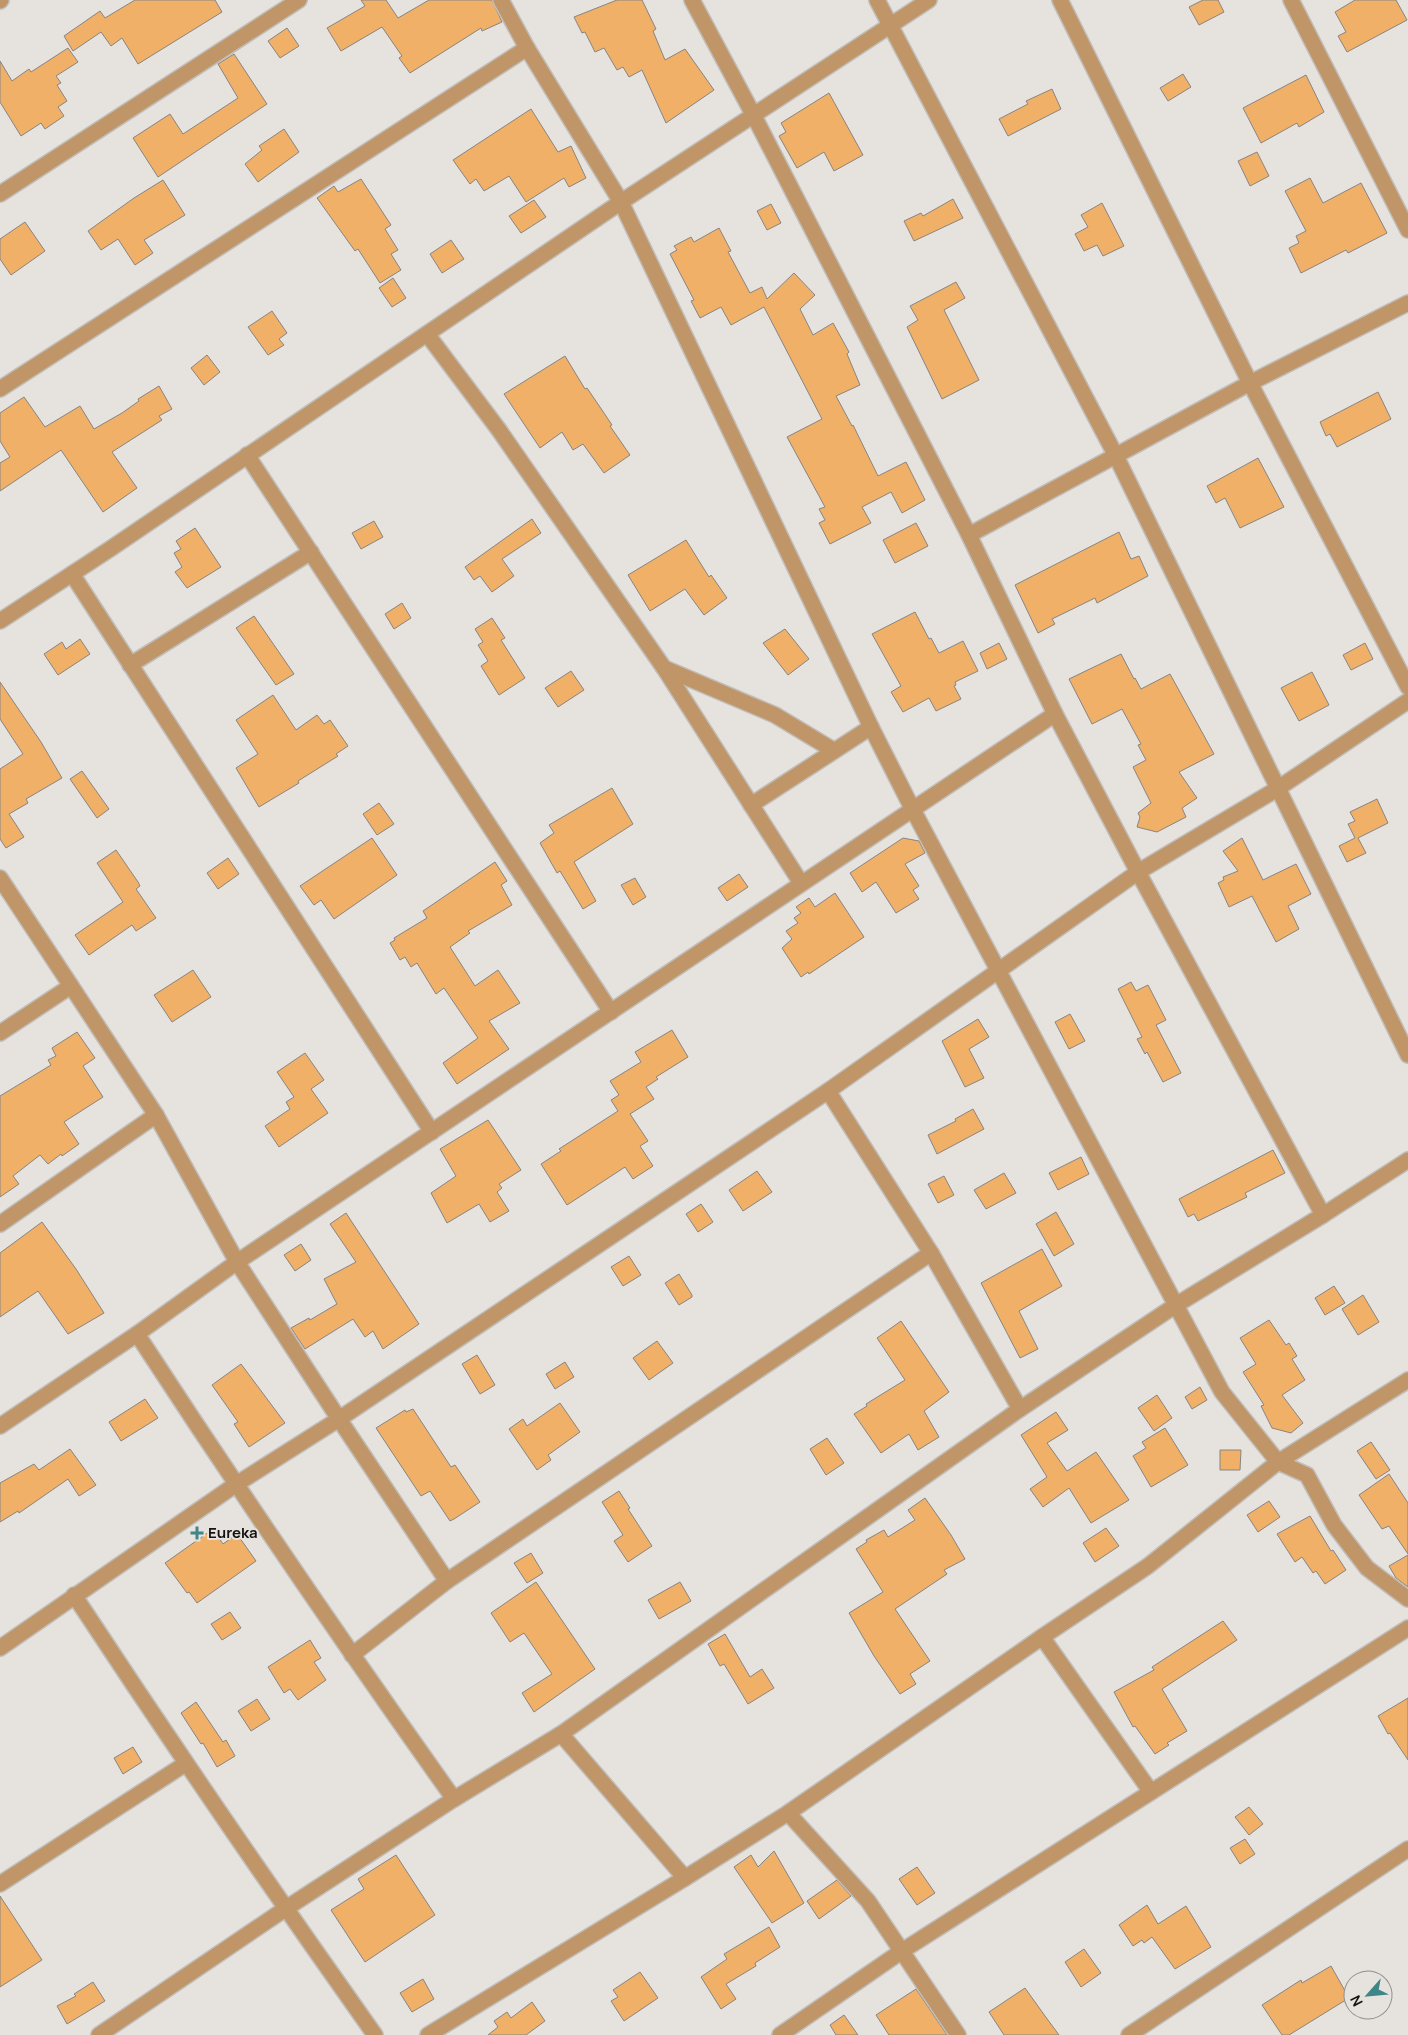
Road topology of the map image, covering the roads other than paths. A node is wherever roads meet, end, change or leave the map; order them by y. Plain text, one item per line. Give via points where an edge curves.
1 (299, 0) edge
2 (501, 0) edge
3 (692, 0) edge
4 (877, 0) edge
5 (929, 0) edge
6 (1060, 0) edge
7 (1292, 0) edge
8 (891, 25) junction
9 (527, 48) junction
10 (754, 116) junction
11 (0, 194) edge
12 (621, 202) junction
13 (1408, 230) edge
14 (1408, 303) edge
15 (427, 334) junction
16 (2, 383) edge
17 (1250, 383) junction
18 (247, 455) junction
19 (1116, 456) junction
20 (969, 535) junction
21 (311, 552) junction
22 (72, 574) junction
23 (0, 621) edge
24 (130, 665) junction
25 (664, 668) junction
26 (1408, 687) edge
27 (1408, 701) edge
28 (1055, 714) junction
29 (871, 727) junction
30 (833, 750) junction
31 (1277, 789) junction
32 (751, 805) junction
33 (912, 808) junction
34 (1138, 872) junction
35 (0, 878) edge
36 (801, 883) junction
37 (998, 970) junction
38 (71, 986) junction
39 (611, 1012) junction
40 (0, 1033) edge
41 (1408, 1055) edge
42 (828, 1091) junction
43 (156, 1115) junction
44 (432, 1132) junction
45 (1408, 1160) edge
46 (1323, 1215) junction
47 (0, 1224) edge
48 (931, 1253) junction
49 (238, 1262) junction
50 (1176, 1305) junction
51 (137, 1334) junction
52 (1408, 1380) edge
53 (1020, 1409) junction
54 (340, 1419) junction
55 (0, 1426) edge
56 (1278, 1462) junction
57 (235, 1485) junction
58 (447, 1581) junction
59 (74, 1595) junction
60 (1408, 1599) edge
61 (1408, 1628) edge
62 (1042, 1637) junction
63 (0, 1648) edge
64 (352, 1655) junction
65 (561, 1734) junction
66 (185, 1764) junction
67 (1152, 1792) junction
68 (454, 1799) junction
69 (788, 1813) junction
70 (1408, 1849) edge
71 (685, 1878) junction
72 (0, 1884) edge
73 (285, 1909) junction
74 (902, 1952) junction
75 (99, 2035) edge
76 (375, 2035) edge
77 (428, 2035) edge
78 (780, 2035) edge
79 (958, 2035) edge
80 (1129, 2035) edge

1 - 11 street
2 - 9 street
3 - 10 street
4 - 8 street
5 - 8 street
6 - 17 street
7 - 13 street
8 - 10 street
8 - 19 street
9 - 12 street
9 - 16 street
10 - 12 street
10 - 20 street
12 - 15 street
12 - 29 street
14 - 17 street
15 - 18 street
15 - 25 street via 499,430
17 - 19 street
17 - 26 street
18 - 21 street
18 - 22 street
19 - 20 street
19 - 31 street
20 - 28 street
21 - 24 street
21 - 39 street
22 - 23 street
22 - 24 street
24 - 44 street
25 - 30 street via 775,715
25 - 32 street
27 - 31 street
28 - 33 street
28 - 34 street
29 - 30 street
29 - 33 street
30 - 32 street
31 - 34 street
31 - 41 street
32 - 36 street
33 - 36 street
33 - 37 street
34 - 37 street
34 - 46 street
35 - 38 street
36 - 39 street
37 - 42 street
37 - 50 street
38 - 40 street
38 - 43 street
39 - 44 street
42 - 48 street
42 - 54 street
43 - 47 street
43 - 49 street
44 - 49 street
45 - 46 street
46 - 50 street
48 - 53 street
48 - 58 street
49 - 51 street
49 - 54 street
50 - 53 street
50 - 56 street via 1222,1392
51 - 55 street
51 - 57 street
52 - 56 street
53 - 65 street
54 - 57 street
54 - 58 street
56 - 60 street via 1306,1476 1334,1524 1367,1568
56 - 62 street via 1148,1566
57 - 59 street
57 - 64 street
58 - 64 street
59 - 63 street
59 - 66 street
61 - 67 street
62 - 67 street
62 - 69 street
64 - 68 street
65 - 68 street
65 - 71 street
66 - 72 street
66 - 73 street
67 - 74 street
68 - 73 street
69 - 71 street
69 - 74 street via 868,1901
70 - 80 street
71 - 77 street
73 - 75 street
73 - 76 street
74 - 78 street
74 - 79 street

